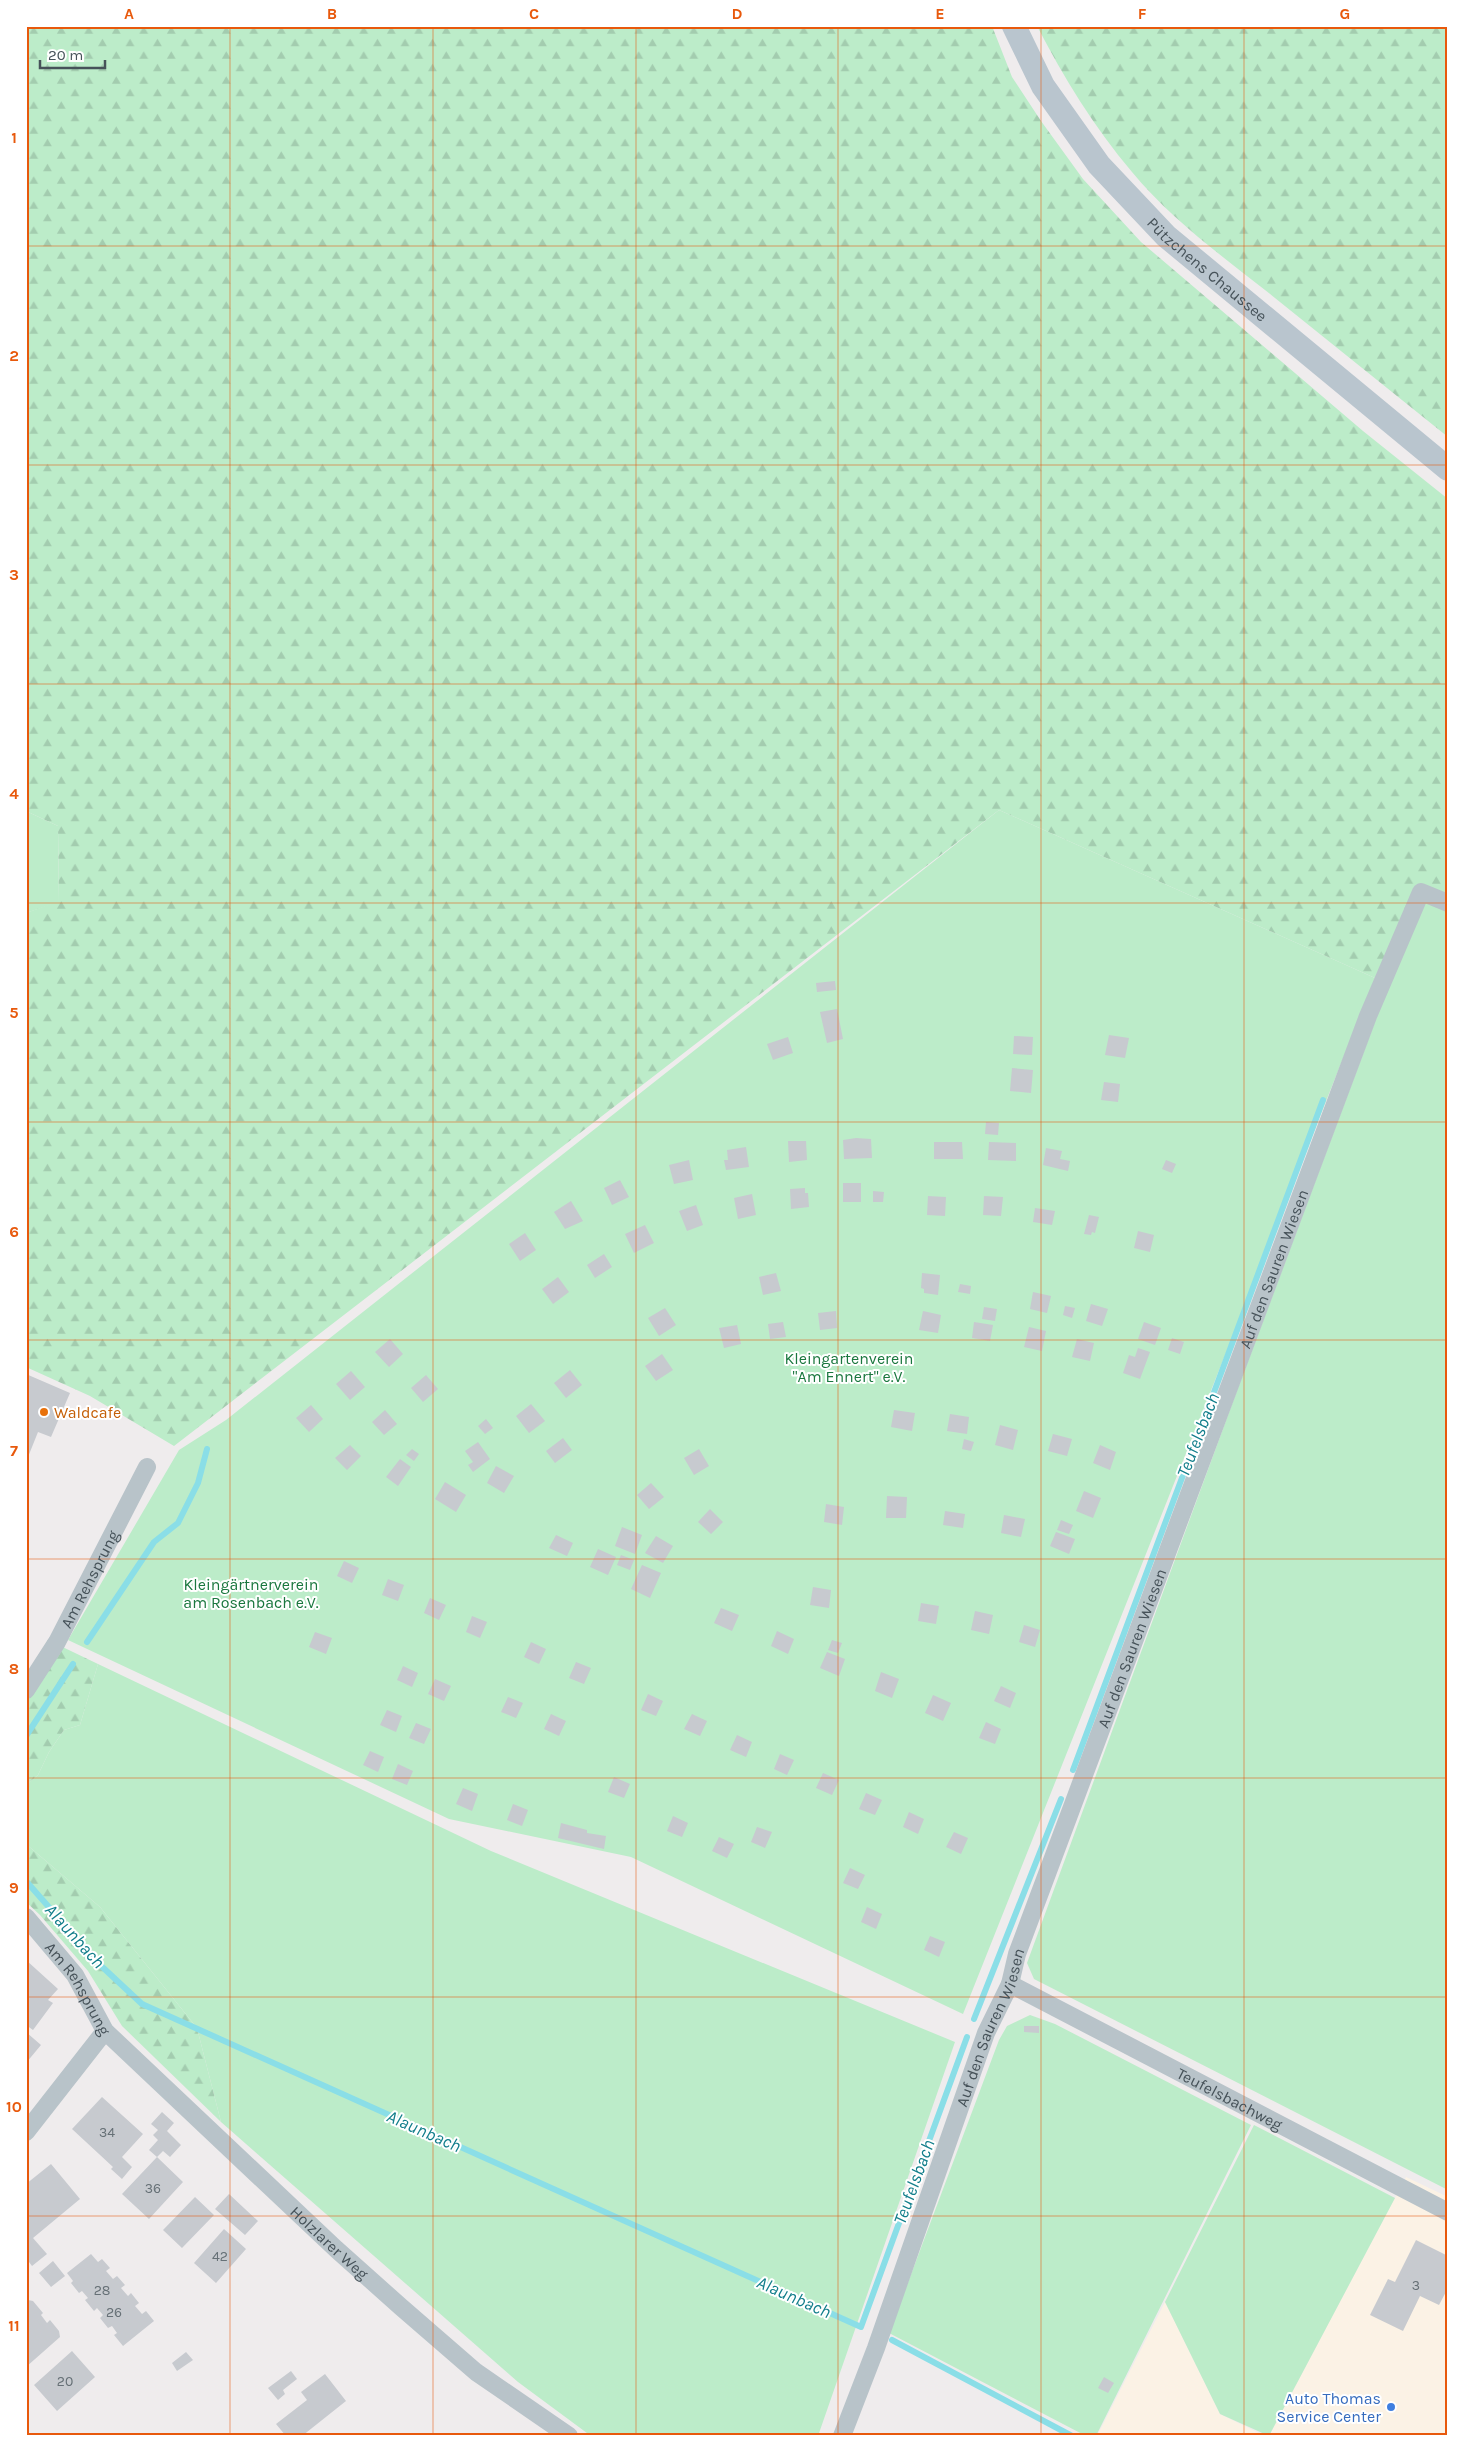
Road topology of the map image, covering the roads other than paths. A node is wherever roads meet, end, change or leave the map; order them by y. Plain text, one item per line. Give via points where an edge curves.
1 (1014, 26) edge
2 (1448, 469) edge
3 (1448, 903) edge
4 (147, 1467) dead end
5 (26, 1690) edge
6 (26, 1917) edge
7 (1010, 1984) junction
8 (105, 2031) junction
9 (26, 2132) edge
10 (1448, 2212) edge
11 (569, 2436) edge
12 (842, 2436) edge

1 - 2 street, Pützchens Chaussee via 1043,86 1099,165 1166,236
3 - 7 street, Auf den Sauren Wiesen via 1421,892 1376,996 1017,1954
4 - 5 street, Am Rehsprung via 57,1642
6 - 8 street, Am Rehsprung via 75,1975
7 - 10 street, Teufelsbachweg
7 - 12 street, Auf den Sauren Wiesen via 986,2033
8 - 9 street, Am Rehsprung
8 - 11 street, Holzlarer Weg via 386,2294 476,2372

